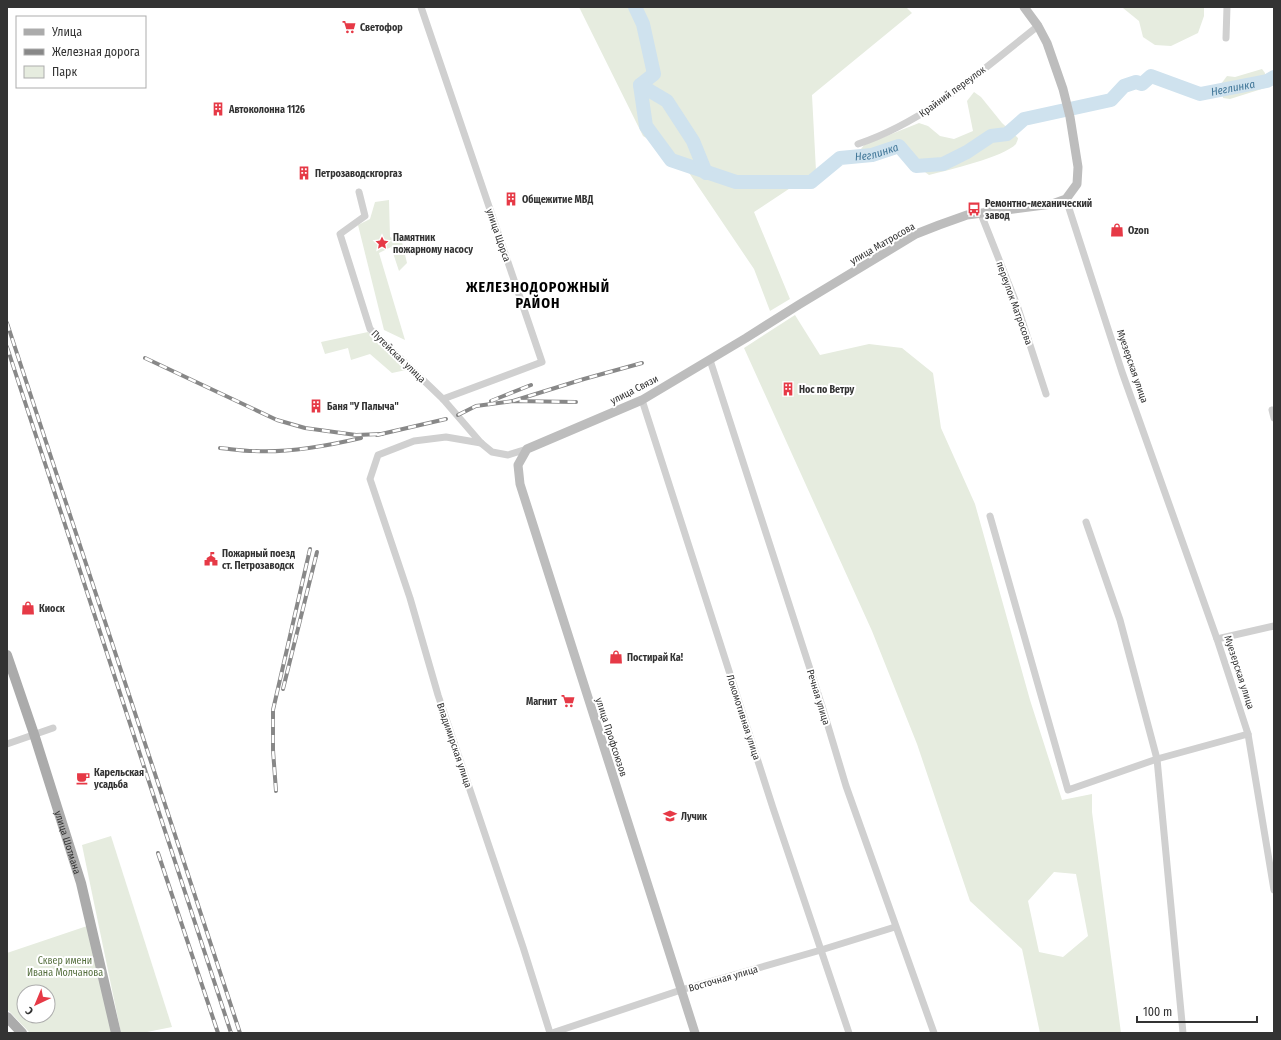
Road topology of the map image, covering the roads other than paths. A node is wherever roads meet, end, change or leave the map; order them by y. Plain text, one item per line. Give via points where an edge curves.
1 (422, 7) edge
2 (1024, 7) edge
3 (1227, 7) edge
4 (1038, 26) junction
5 (1226, 38) dead end
6 (858, 144) dead end
7 (359, 192) dead end
8 (1066, 199) junction
9 (981, 214) junction
10 (746, 338) joint
11 (710, 360) junction
12 (1046, 394) dead end
13 (443, 399) junction
14 (642, 400) junction
15 (1272, 410) dead end
16 (1274, 418) edge
17 (481, 443) junction
18 (527, 449) junction
19 (990, 516) dead end
20 (1086, 522) dead end
21 (1274, 626) edge
22 (1217, 639) junction
23 (7, 655) edge
24 (53, 728) dead end
25 (34, 734) junction
26 (1248, 734) junction
27 (7, 744) edge
28 (1157, 760) junction
29 (1274, 890) edge
30 (895, 927) junction
31 (821, 950) junction
32 (681, 990) junction
33 (7, 1017) edge
34 (22, 1033) edge
35 (116, 1033) edge
36 (551, 1033) edge
37 (695, 1033) edge
38 (849, 1033) edge
39 (934, 1033) edge
40 (1183, 1033) edge

1 - 13 street, улица Щорса via 542,362
2 - 4 main road
3 - 5 street
4 - 6 street, Крайний переулок via 929,110 874,139
4 - 8 main road via 1047,43 1070,117 1078,167 1077,184
7 - 13 street, Путейская улица via 365,216 340,234 370,329
8 - 9 main road, улица Матросова via 1052,204
8 - 22 street, Муезерская улица via 1122,372
9 - 10 main road, улица Матросова via 967,215 916,234
9 - 12 street, переулок Матросова via 1017,305
10 - 11 main road, улица Связи
11 - 14 main road, улица Связи
11 - 30 street, Речная улица via 846,786
13 - 17 street, Путейская улица
14 - 18 main road, улица Связи
14 - 31 street, Локомотивная улица
15 - 16 street
17 - 18 street, Путейская улица via 492,452 508,455
17 - 36 street, Владимирская улица via 446,436 414,441 378,455 370,479 410,598 438,695
18 - 32 main road, улица Профсоюзов via 518,465 520,484
19 - 28 street via 1068,790
20 - 28 street via 1120,620
21 - 22 street
22 - 26 street, Муезерская улица
23 - 25 main road, улица Шотмана
24 - 25 street
25 - 27 street
25 - 35 main road, улица Шотмана via 81,883
26 - 28 street
26 - 29 street, Муезерская улица
28 - 40 street
30 - 31 street, Восточная улица
30 - 39 street, Речная улица
31 - 32 street, Восточная улица
31 - 38 street, Локомотивная улица
32 - 36 street, Восточная улица
32 - 37 main road, улица Профсоюзов
33 - 34 main road

